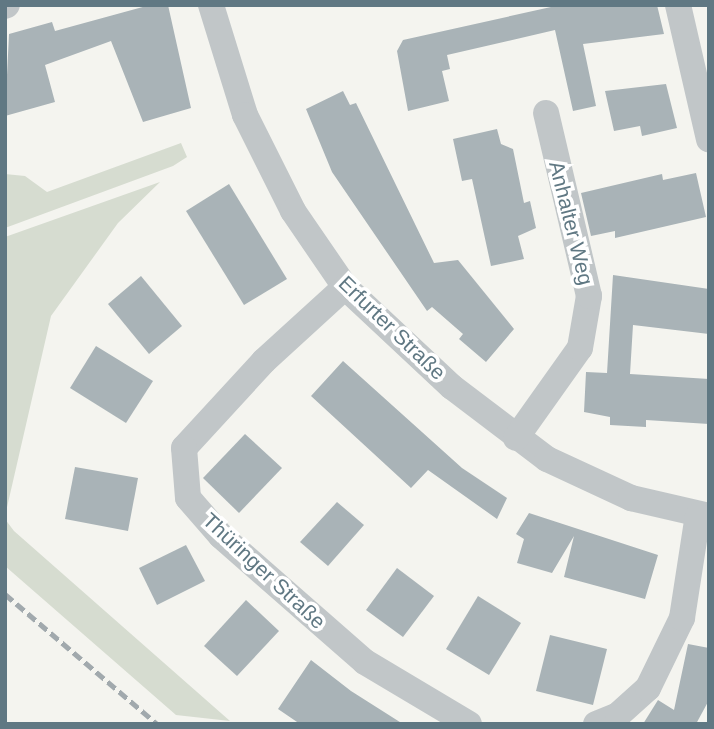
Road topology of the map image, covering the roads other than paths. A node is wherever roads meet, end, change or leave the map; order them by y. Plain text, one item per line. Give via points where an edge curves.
1 (211, 5) edge
2 (678, 5) edge
3 (546, 113) dead end
4 (709, 139) edge
5 (345, 286) junction
6 (516, 438) junction
7 (703, 516) edge
8 (469, 724) edge
9 (596, 724) edge

1 - 5 street, Erfurter Straße via 245,116 293,211
2 - 4 street
3 - 6 street, Anhalter Weg via 589,296 580,348
5 - 6 street, Erfurter Straße
5 - 8 street, Thüringer Straße via 264,361 184,448 188,498 221,536 365,662
6 - 7 street, Erfurter Straße via 587,482
7 - 9 street via 682,618 648,688 618,715

